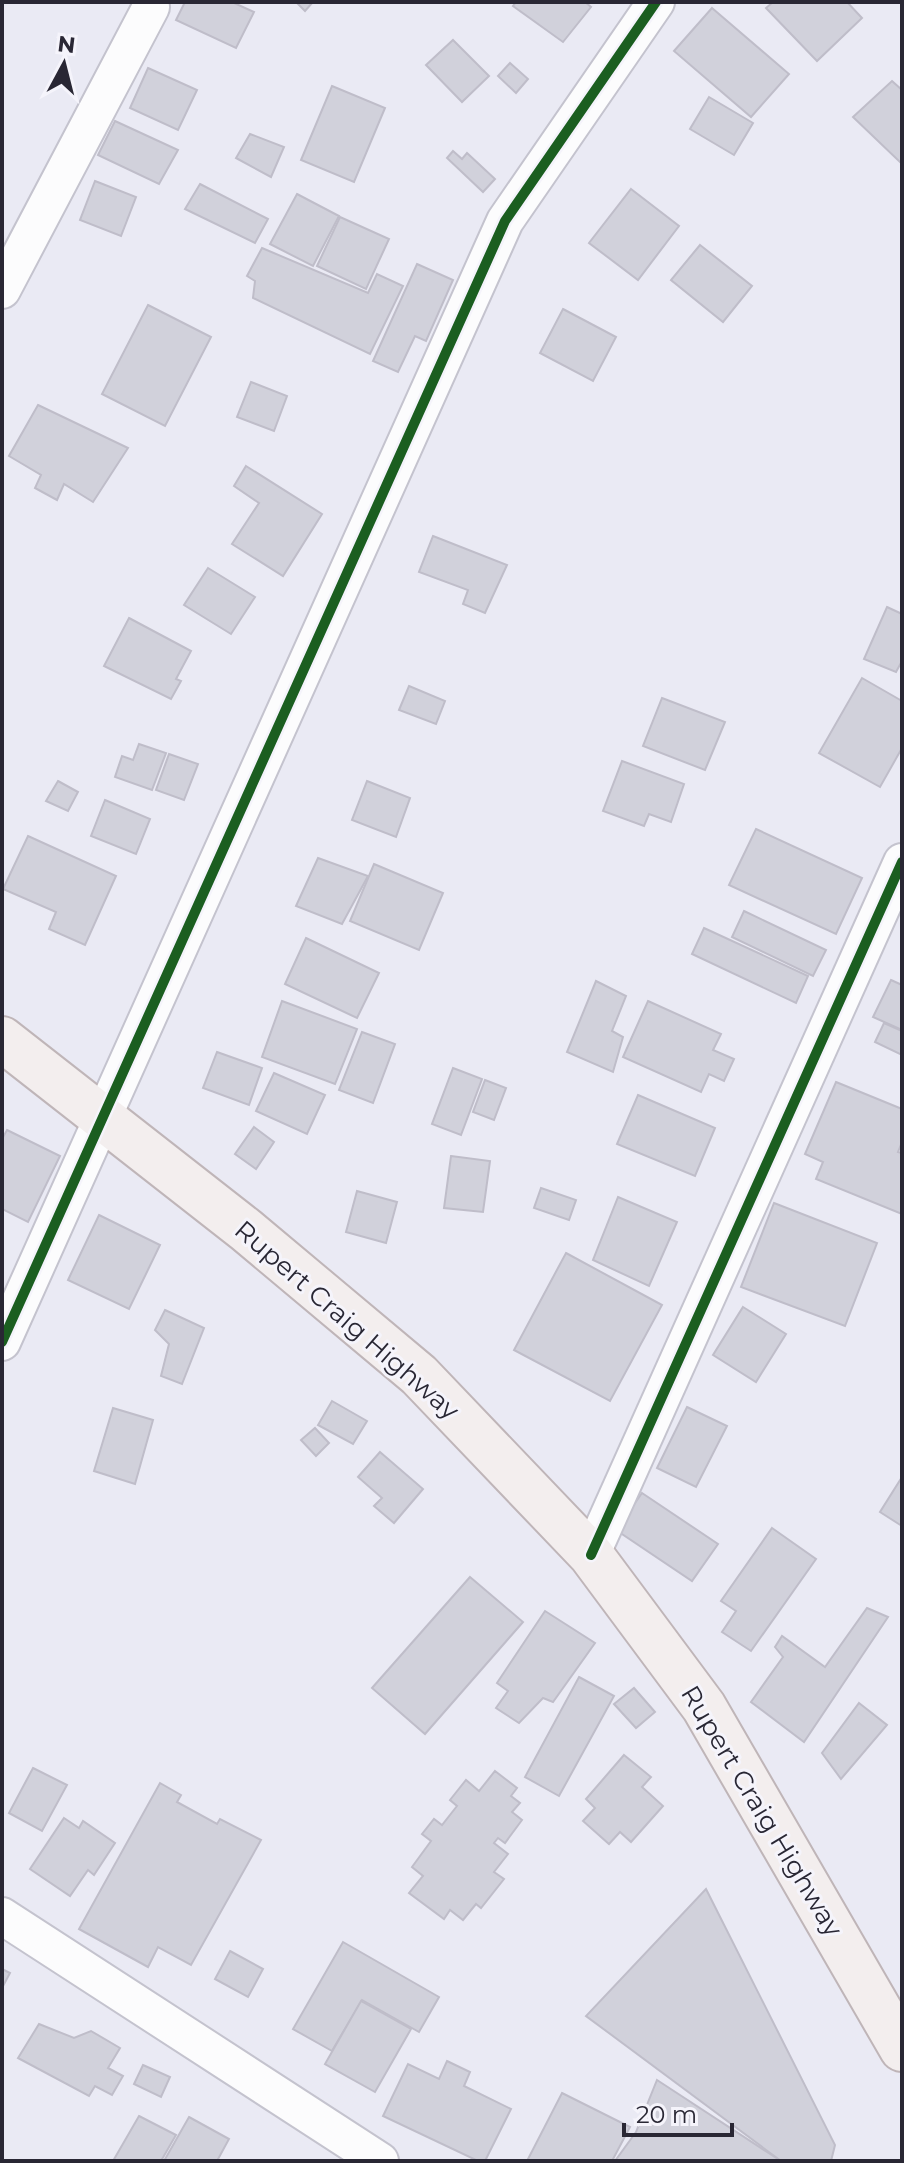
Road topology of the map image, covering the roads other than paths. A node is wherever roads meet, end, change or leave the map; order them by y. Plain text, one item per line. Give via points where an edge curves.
1 (150, 2) edge
2 (656, 2) edge
3 (2, 290) edge
4 (902, 862) edge
5 (2, 1039) edge
6 (105, 1117) junction
7 (2, 1342) edge
8 (591, 1555) junction
9 (2, 1916) edge
10 (902, 2049) edge
11 (380, 2161) edge

1 - 3 street
2 - 6 street via 505,221
4 - 8 street
5 - 6 main road, Rupert Craig Highway
6 - 7 street
6 - 8 main road, Rupert Craig Highway via 419,1375
8 - 10 main road, Rupert Craig Highway via 704,1707
9 - 11 street

